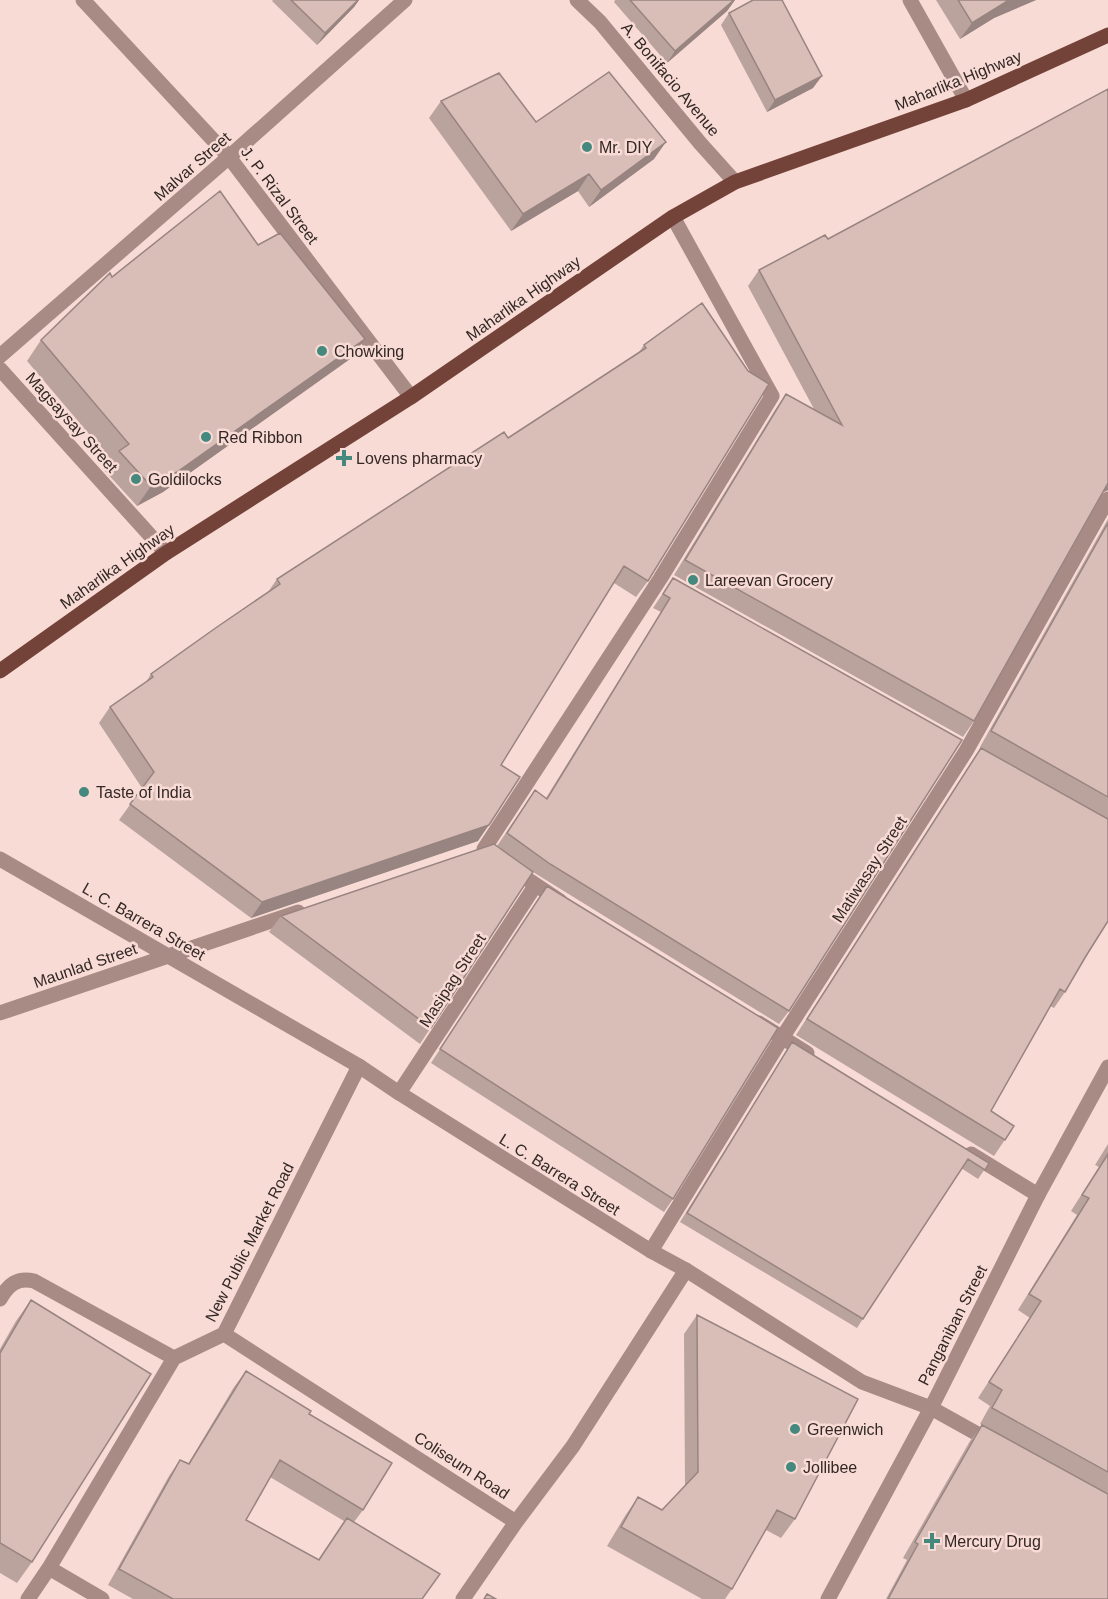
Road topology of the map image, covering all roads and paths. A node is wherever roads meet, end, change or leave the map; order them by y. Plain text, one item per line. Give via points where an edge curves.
1 (84, 0) edge
2 (405, 0) edge
3 (577, 0) edge
4 (910, 0) edge
5 (1108, 35) edge
6 (966, 100) junction
7 (229, 157) junction
8 (735, 182) junction
9 (673, 217) junction
10 (0, 356) edge
11 (0, 369) edge
12 (411, 397) junction
13 (1108, 499) edge
14 (166, 553) junction
15 (0, 670) edge
16 (0, 859) edge
17 (535, 886) junction
18 (315, 906) edge
19 (576, 910) edge
20 (0, 1012) edge
21 (744, 1014) edge
22 (782, 1038) junction
23 (823, 1063) edge
24 (359, 1066) junction
25 (1108, 1067) edge
26 (399, 1093) junction
27 (956, 1144) edge
28 (1038, 1195) junction
29 (651, 1251) junction
30 (686, 1270) junction
31 (0, 1299) edge
32 (224, 1334) junction
33 (174, 1358) junction
34 (931, 1408) junction
35 (1004, 1449) edge
36 (516, 1522) junction
37 (49, 1568) junction
38 (28, 1599) edge
39 (102, 1599) edge
40 (463, 1599) edge
41 (828, 1599) edge

1 - 7 street, J. P. Rizal Street
2 - 7 street, Malvar Street
3 - 8 street, A. Bonifacio Avenue
4 - 6 street
5 - 6 main road, Maharlika Highway
6 - 8 main road, Maharlika Highway
7 - 10 street, Malvar Street
7 - 12 street, J. P. Rizal Street
8 - 9 main road, Maharlika Highway
9 - 12 main road, Maharlika Highway
9 - 17 street via 772,396 665,582 487,854
11 - 14 street, Magsaysay Street
12 - 14 main road, Maharlika Highway
13 - 22 street, Matiwasay Street via 966,751
14 - 15 main road, Maharlika Highway
16 - 24 street, L. C. Barrera Street
17 - 19 street
17 - 26 street, Masipag Street
18 - 20 street, Maunlad Street
21 - 22 street
22 - 23 street
22 - 29 street, Matiwasay Street
24 - 26 street, L. C. Barrera Street
24 - 32 street, New Public Market Road
25 - 28 street, Panganiban Street
26 - 29 street, L. C. Barrera Street
27 - 28 street
28 - 34 street, Panganiban Street
29 - 30 street, L. C. Barrera Street
30 - 34 street, L. C. Barrera Street via 862,1382
30 - 36 street, Coliseum Road via 573,1446
31 - 33 street via 7,1287 18,1280 34,1281
32 - 33 street, New Public Market Road
32 - 36 street, Coliseum Road
33 - 37 street
34 - 35 street, L. C. Barrera Street
34 - 41 street, Panganiban Street
36 - 40 street
37 - 38 street
37 - 39 street

